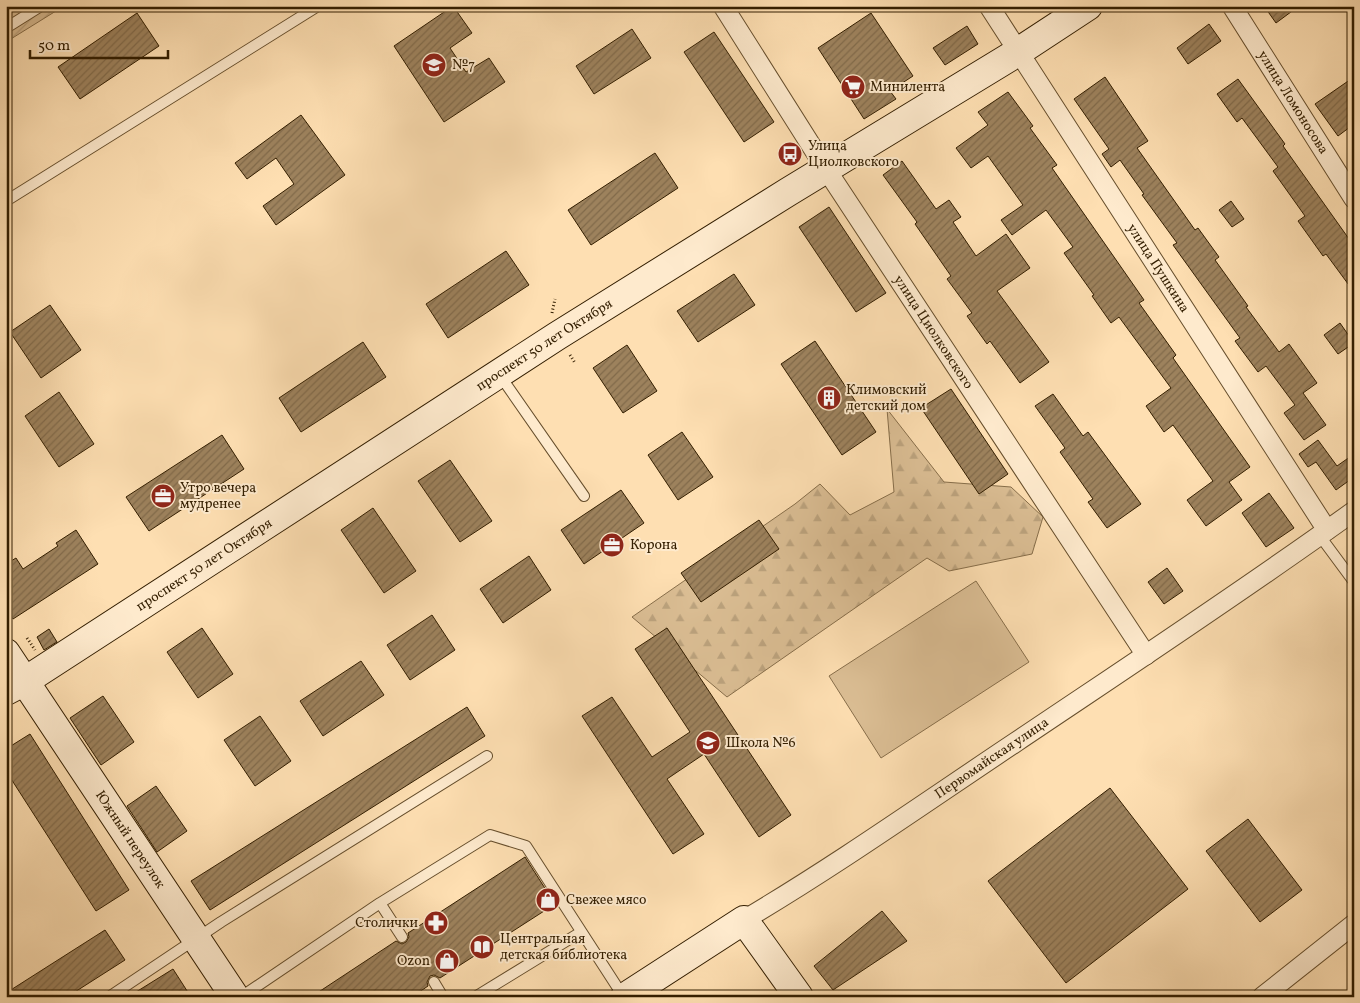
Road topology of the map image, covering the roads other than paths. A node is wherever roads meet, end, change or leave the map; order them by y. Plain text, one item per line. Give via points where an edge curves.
1 (41, 6) edge
2 (318, 6) edge
3 (723, 6) edge
4 (989, 6) edge
5 (1088, 6) edge
6 (1232, 6) edge
7 (6, 28) edge
8 (1018, 52) junction
9 (826, 169) junction
10 (1354, 199) edge
11 (6, 201) edge
12 (498, 374) junction
13 (584, 496) dead end
14 (1354, 511) edge
15 (1323, 533) junction
16 (1354, 582) edge
17 (6, 653) edge
18 (1146, 655) junction
19 (16, 686) edge
20 (487, 756) dead end
21 (380, 903) junction
22 (744, 920) junction
23 (1354, 924) edge
24 (581, 932) junction
25 (402, 937) dead end
26 (196, 939) junction
27 (434, 982) dead end
28 (109, 997) edge
29 (235, 997) edge
30 (241, 997) edge
31 (443, 997) edge
32 (475, 997) edge
33 (624, 997) edge
34 (799, 997) edge
35 (1262, 997) edge

1 - 7 lane
2 - 11 lane
3 - 9 street, улица Циолковского
4 - 8 street, улица Пушкина
5 - 8 main road, проспект 50 лет Октября
6 - 10 street, улица Ломоносова
8 - 9 main road, проспект 50 лет Октября
8 - 15 street, улица Пушкина
9 - 12 main road, проспект 50 лет Октября
9 - 18 street, улица Циолковского
12 - 13 lane
12 - 19 main road, проспект 50 лет Октября
14 - 15 street, Первомайская улица
15 - 16 lane
15 - 18 street, Первомайская улица
17 - 19 main road, Южный переулок
18 - 22 street, Первомайская улица
19 - 26 main road, Южный переулок
20 - 26 lane
21 - 24 lane via 490,835 526,846
21 - 25 lane
21 - 30 lane
22 - 33 main road, Первомайская улица
22 - 34 main road
23 - 35 street
24 - 32 lane
24 - 33 lane
26 - 28 lane
26 - 29 main road, Южный переулок
27 - 31 lane

